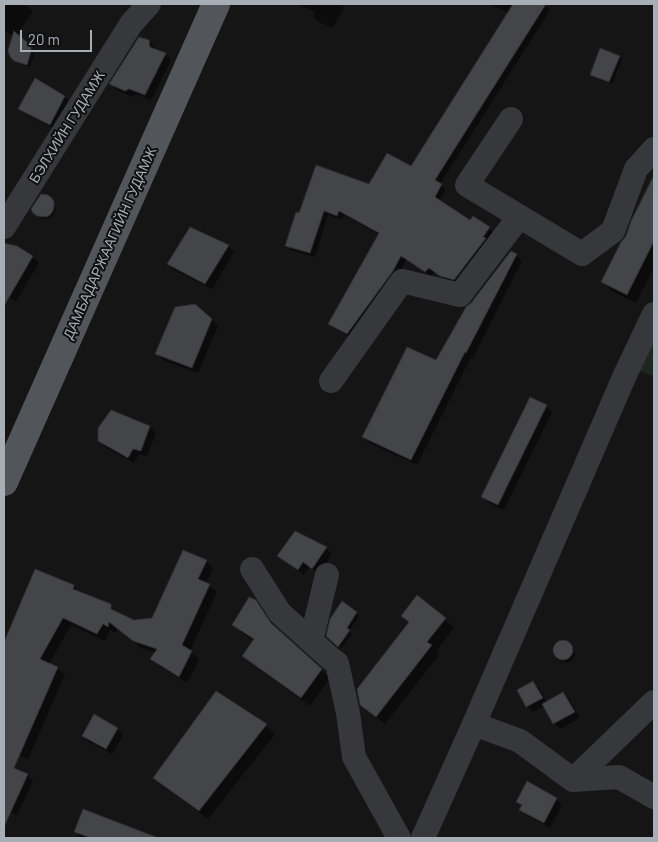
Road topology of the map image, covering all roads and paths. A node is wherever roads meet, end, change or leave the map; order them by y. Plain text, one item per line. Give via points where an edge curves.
1 (149, 4) edge
2 (216, 4) edge
3 (511, 119) dead end
4 (654, 149) edge
5 (519, 218) junction
6 (4, 228) edge
7 (654, 314) edge
8 (331, 381) dead end
9 (4, 482) edge
10 (252, 569) dead end
11 (327, 574) dead end
12 (311, 640) junction
13 (654, 702) edge
14 (474, 724) junction
15 (573, 780) junction
16 (654, 797) edge
17 (399, 838) edge
18 (423, 838) edge

1 - 6 street, БЭЛХИЙН ГУДАМЖ via 131,24
2 - 9 main road, ДАМБАДАРЖААГИЙН ГУДАМЖ
3 - 5 street via 467,185
4 - 5 street via 636,169 612,231 582,254
5 - 8 street via 460,295 402,281
7 - 14 street via 624,375
10 - 12 street via 280,613
11 - 12 street
12 - 17 street via 337,663 354,757
13 - 15 street
14 - 15 street via 520,741
14 - 18 street
15 - 16 street via 619,777

